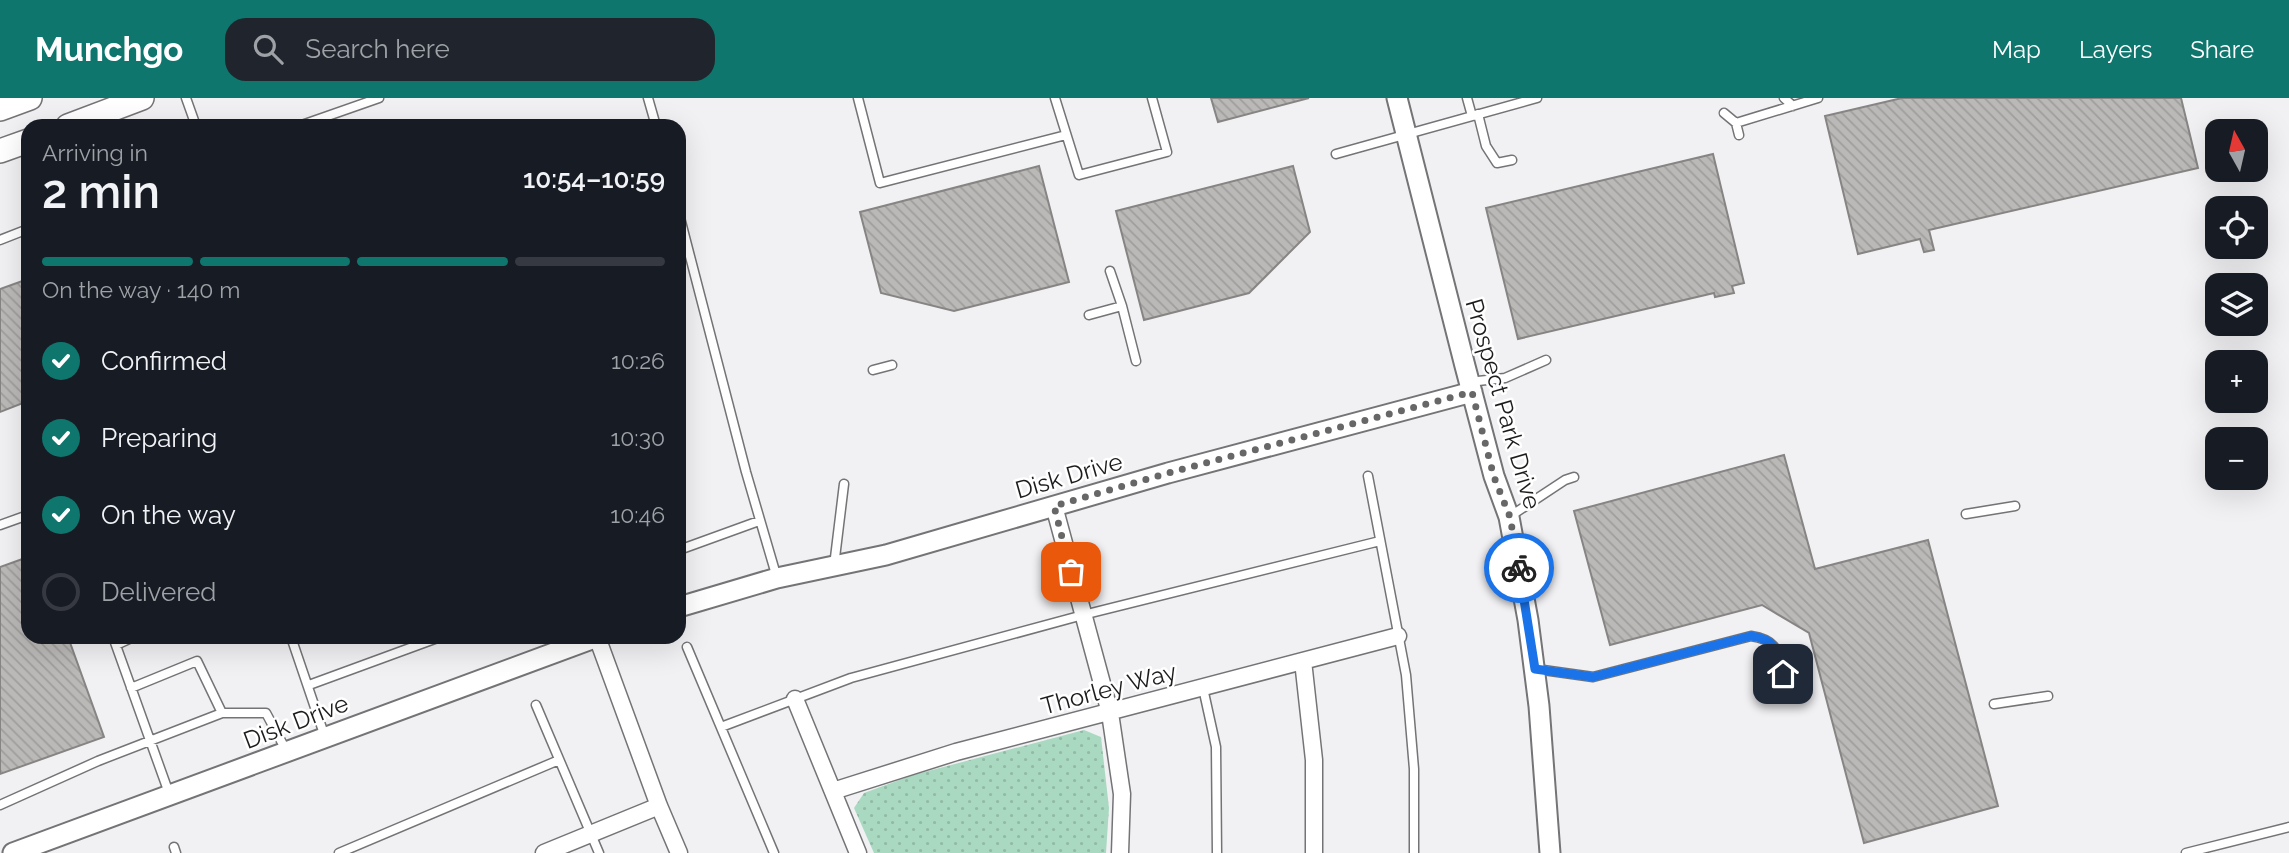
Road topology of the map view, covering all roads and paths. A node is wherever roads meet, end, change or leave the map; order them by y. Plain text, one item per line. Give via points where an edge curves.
1 (30, 98) edge
2 (142, 98) edge
3 (186, 98) edge
4 (379, 98) edge
5 (648, 98) edge
6 (858, 98) edge
7 (1055, 98) edge
8 (1152, 98) edge
9 (1397, 98) edge
10 (1467, 98) edge
11 (1536, 98) edge
12 (1784, 98) edge
13 (1818, 98) edge
14 (1794, 102) edge
15 (0, 109) edge
16 (1724, 113) dead end
17 (1475, 115) junction
18 (86, 119) edge
19 (194, 119) edge
20 (319, 119) edge
21 (654, 119) edge
22 (1736, 123) junction
23 (1407, 134) junction
24 (1066, 135) junction
25 (1740, 135) dead end
26 (21, 144) edge
27 (0, 151) edge
28 (1336, 154) dead end
29 (1512, 160) dead end
30 (21, 232) edge
31 (0, 240) edge
32 (686, 241) edge
33 (1110, 271) dead end
34 (1122, 306) junction
35 (1089, 315) dead end
36 (1546, 360) dead end
37 (1136, 361) dead end
38 (892, 365) dead end
39 (873, 370) dead end
40 (1471, 387) junction
41 (1368, 476) dead end
42 (1574, 477) dead end
43 (844, 484) dead end
44 (1054, 506) junction
45 (2015, 506) dead end
46 (1966, 514) dead end
47 (1510, 517) junction
48 (21, 518) edge
49 (759, 521) junction
50 (0, 525) edge
51 (1380, 541) junction
52 (686, 547) edge
53 (834, 566) junction
54 (776, 578) junction
55 (686, 605) edge
56 (1083, 615) junction
57 (1398, 636) junction
58 (116, 644) edge
59 (294, 644) edge
60 (421, 644) edge
61 (578, 644) edge
62 (600, 644) edge
63 (687, 647) dead end
64 (1303, 661) junction
65 (1535, 669) junction
66 (1783, 674) dead end
67 (309, 685) junction
68 (131, 688) junction
69 (1203, 688) junction
70 (2048, 696) dead end
71 (795, 699) junction
72 (1994, 704) dead end
73 (536, 705) dead end
74 (222, 713) junction
75 (1110, 713) junction
76 (721, 727) junction
77 (325, 737) junction
78 (150, 740) junction
79 (287, 752) junction
80 (559, 761) junction
81 (832, 791) junction
82 (170, 797) junction
83 (0, 805) edge
84 (659, 806) junction
85 (2289, 827) edge
86 (591, 834) junction
87 (13, 853) edge
88 (339, 853) edge
89 (544, 853) edge
90 (599, 853) edge
91 (679, 853) edge
92 (774, 853) edge
93 (858, 853) edge
94 (1121, 853) edge
95 (1217, 853) edge
96 (1314, 853) edge
97 (1414, 853) edge
98 (1550, 853) edge
99 (2186, 853) edge

1 - 15 main road
2 - 18 main road
3 - 19 lane
4 - 20 lane
5 - 21 lane
6 - 24 lane via 880,183
7 - 24 lane
8 - 24 lane via 1167,152 1079,175
9 - 23 street, Prospect Park Drive
10 - 17 lane
11 - 17 lane
12 - 14 lane
13 - 14 lane
14 - 22 lane
16 - 22 lane
17 - 23 lane
17 - 29 lane via 1496,163
22 - 25 lane
23 - 28 lane
23 - 40 street, Prospect Park Drive
26 - 27 main road
30 - 31 lane
32 - 49 lane
33 - 34 lane
34 - 35 lane
34 - 37 lane
36 - 40 lane
38 - 39 lane
40 - 44 street, Disk Drive
40 - 47 street, Prospect Park Drive via 1494,477
41 - 51 lane
42 - 47 lane
43 - 53 lane
44 - 53 street, Disk Drive
44 - 56 street
45 - 46 lane
47 - 65 street, Prospect Park Drive
48 - 50 lane
49 - 52 lane
49 - 54 lane
51 - 56 lane
51 - 57 lane
53 - 54 street, Disk Drive
54 - 55 street, Disk Drive
56 - 71 lane via 850,678
56 - 75 street
57 - 64 street, Thorley Way
57 - 97 lane via 1414,769
58 - 68 lane
59 - 67 lane
60 - 67 lane
61 - 77 street, Disk Drive
62 - 84 street
63 - 76 lane
64 - 69 street, Thorley Way
64 - 96 street via 1314,760
65 - 66 lane via 1593,677 1751,636 1766,638 1777,648
65 - 98 street, Prospect Park Drive
67 - 77 lane
68 - 74 lane via 197,661
68 - 78 lane
69 - 75 street, Thorley Way
69 - 95 lane via 1216,747
70 - 72 lane
71 - 76 lane
71 - 81 street
73 - 80 lane
74 - 78 lane
74 - 79 lane via 266,713
75 - 81 street, Thorley Way via 956,752
75 - 94 street via 1122,794
76 - 92 lane
77 - 79 street, Disk Drive
78 - 82 lane
78 - 83 lane
79 - 82 street, Disk Drive
80 - 86 lane
80 - 88 lane
81 - 93 street
82 - 87 street, Disk Drive
84 - 86 street
84 - 91 street
85 - 99 lane
86 - 89 street
86 - 90 lane

